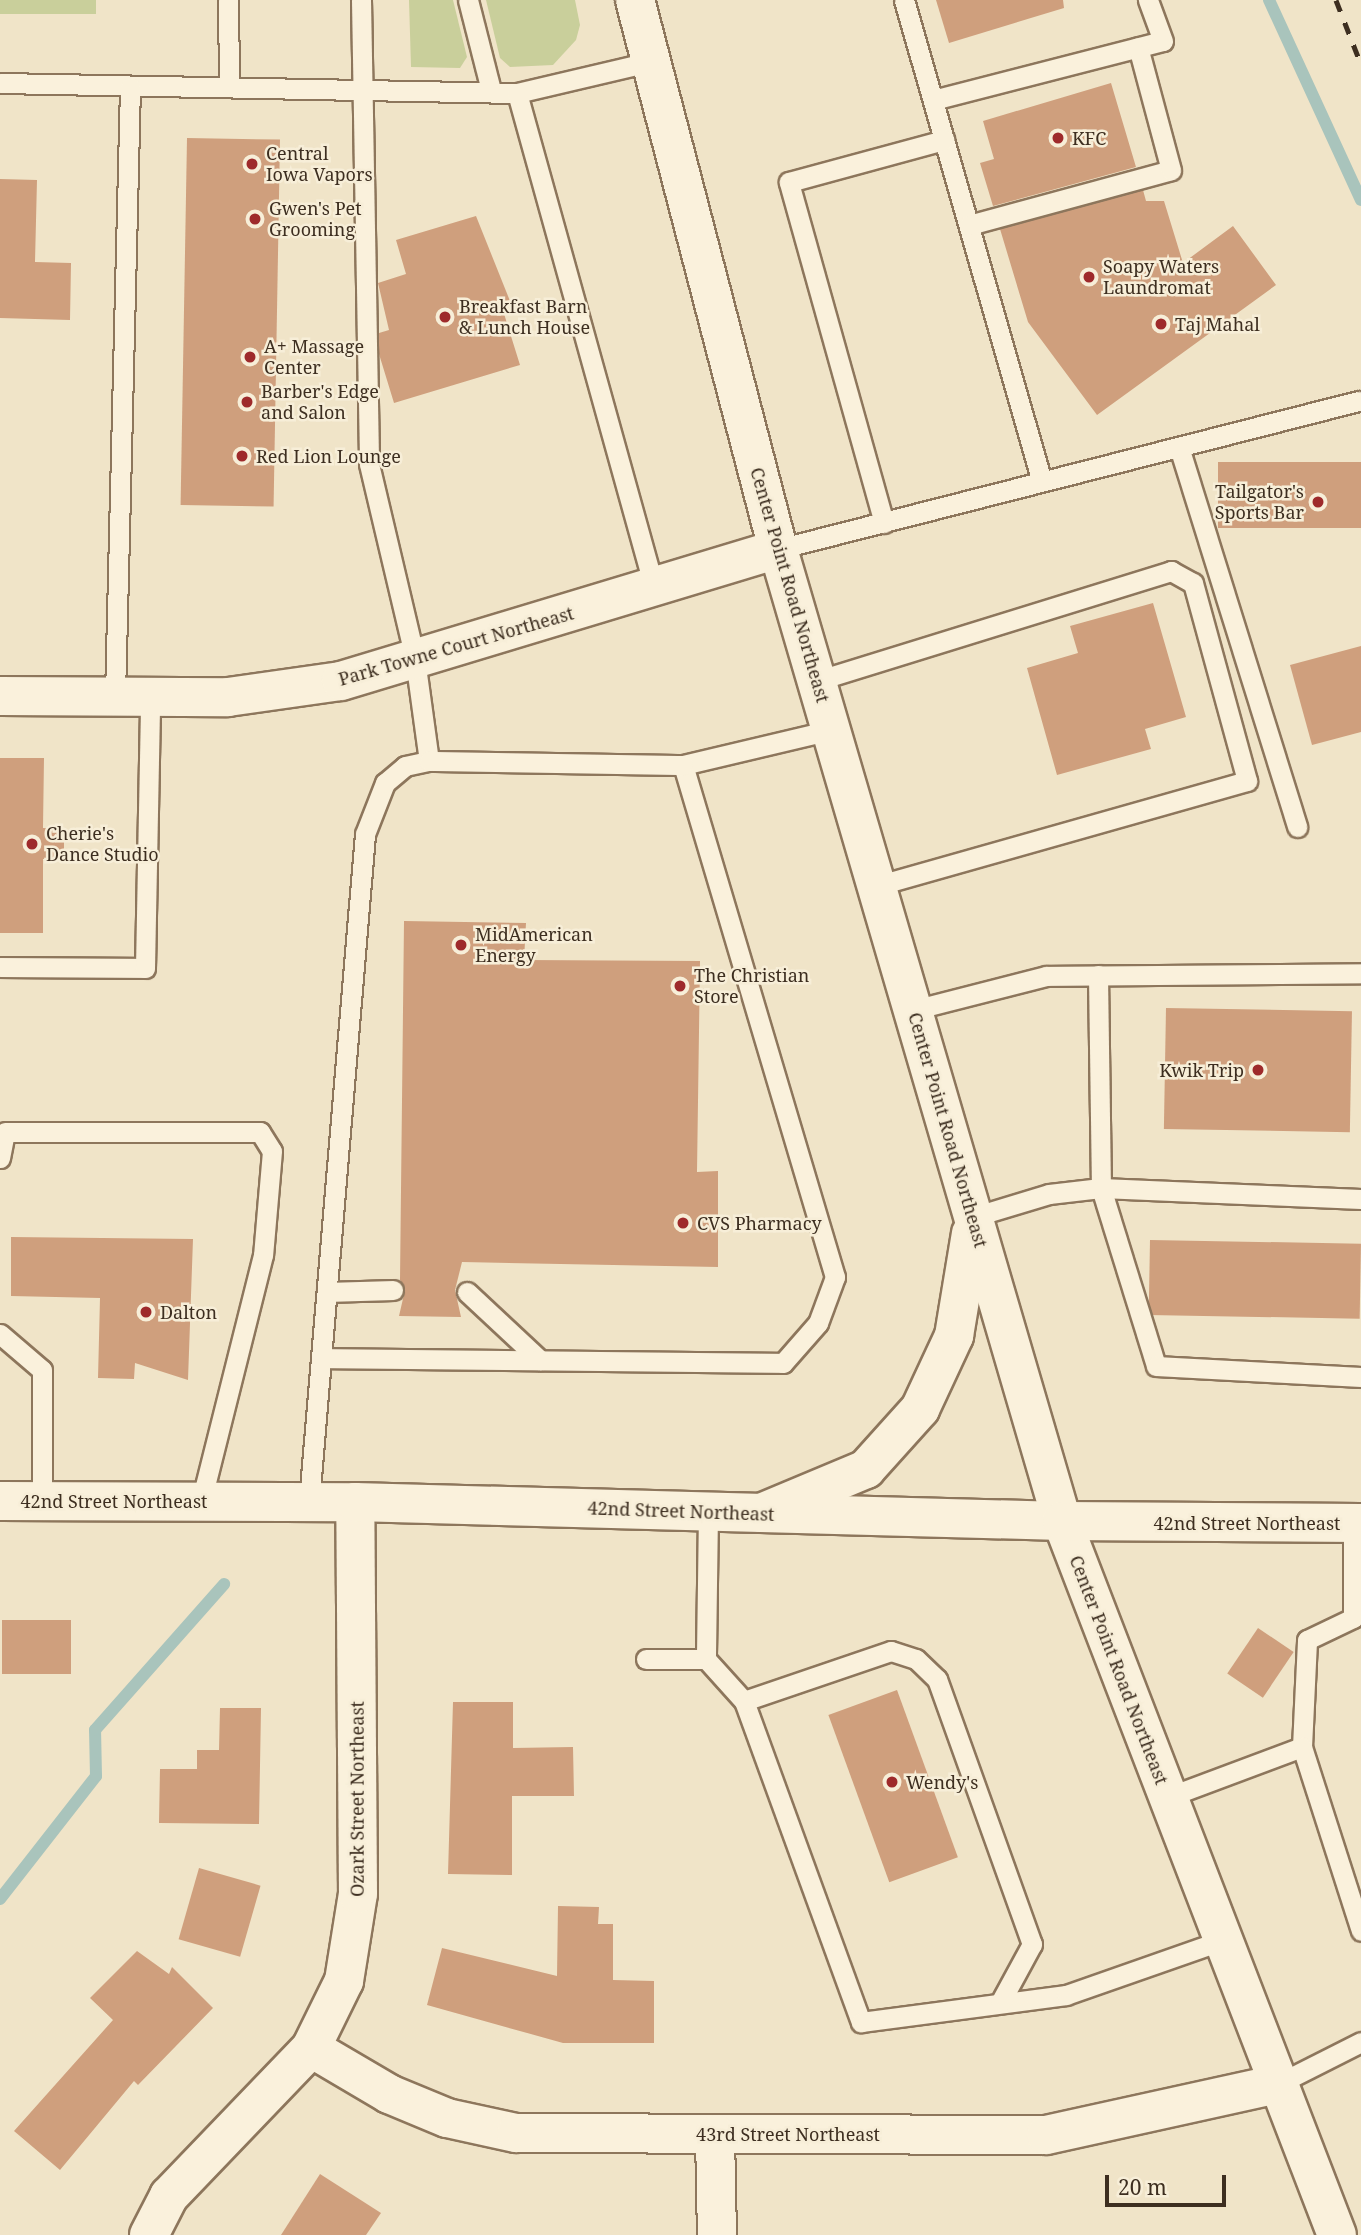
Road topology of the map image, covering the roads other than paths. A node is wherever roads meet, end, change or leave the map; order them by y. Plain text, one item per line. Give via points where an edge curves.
1 (228, 0) edge
2 (361, 0) edge
3 (468, 0) edge
4 (635, 0) edge
5 (904, 0) edge
6 (1148, 0) edge
7 (1138, 47) junction
8 (653, 61) junction
9 (0, 83) edge
10 (229, 86) junction
11 (130, 87) junction
12 (363, 87) junction
13 (491, 90) junction
14 (517, 93) junction
15 (933, 100) junction
16 (944, 139) junction
17 (969, 225) junction
18 (1358, 401) dead end
19 (1179, 447) junction
20 (1042, 482) junction
21 (884, 523) junction
22 (778, 550) junction
23 (654, 587) junction
24 (415, 659) junction
25 (816, 681) junction
26 (0, 696) edge
27 (132, 696) junction
28 (831, 730) junction
29 (429, 761) junction
30 (683, 765) junction
31 (1297, 827) dead end
32 (876, 886) junction
33 (0, 967) edge
34 (1361, 973) edge
35 (1098, 975) junction
36 (912, 1010) junction
37 (2, 1131) edge
38 (0, 1158) edge
39 (1101, 1188) junction
40 (1361, 1199) edge
41 (973, 1217) junction
42 (393, 1290) dead end
43 (327, 1292) junction
44 (467, 1293) dead end
45 (0, 1334) edge
46 (321, 1358) junction
47 (540, 1360) junction
48 (1361, 1377) edge
49 (0, 1501) edge
50 (42, 1501) junction
51 (201, 1501) junction
52 (309, 1501) junction
53 (355, 1502) junction
54 (708, 1512) junction
55 (761, 1513) junction
56 (1062, 1521) junction
57 (1357, 1523) edge
58 (706, 1659) junction
59 (646, 1660) dead end
60 (744, 1701) junction
61 (1302, 1747) junction
62 (1168, 1797) junction
63 (1361, 1931) edge
64 (1223, 1940) junction
65 (1000, 2003) junction
66 (1361, 2042) edge
67 (311, 2048) junction
68 (1278, 2084) junction
69 (715, 2134) junction
70 (149, 2235) edge
71 (717, 2235) edge
72 (1337, 2235) edge

1 - 10 lane
2 - 12 lane
3 - 13 lane
4 - 8 street, Center Point Road Northeast
5 - 15 lane
6 - 7 lane via 1163,40
7 - 15 lane
7 - 17 lane via 1171,170
8 - 14 lane
8 - 22 street, Center Point Road Northeast
9 - 11 lane
10 - 11 lane
10 - 12 lane
11 - 27 lane
12 - 13 lane
12 - 24 lane via 369,464
13 - 14 lane
14 - 23 lane
15 - 16 lane
16 - 17 lane
16 - 21 lane via 789,182
17 - 20 lane
18 - 19 lane
19 - 20 lane
19 - 31 lane
20 - 21 lane
21 - 22 lane
22 - 23 street, Park Towne Court Northeast
22 - 25 street, Center Point Road Northeast
23 - 24 street, Park Towne Court Northeast
24 - 27 street, Park Towne Court Northeast via 341,681 228,696
24 - 29 lane
25 - 28 street, Center Point Road Northeast
25 - 32 lane via 1171,571 1193,583 1247,781
26 - 27 street, Park Towne Court Northeast
27 - 33 lane via 145,968
28 - 30 lane
28 - 32 street, Center Point Road Northeast
29 - 30 lane
29 - 43 lane via 405,766 384,783 365,834
30 - 47 lane via 835,1277 818,1322 783,1363
32 - 36 street, Center Point Road Northeast
34 - 35 lane
35 - 36 lane via 1046,976
35 - 39 lane
36 - 41 street, Center Point Road Northeast
37 - 38 lane
37 - 51 lane via 260,1132 272,1151 263,1255
39 - 40 lane
39 - 41 lane via 1049,1195
39 - 48 lane via 1156,1366
41 - 55 street via 954,1336 920,1409 866,1469
41 - 56 street, Center Point Road Northeast
42 - 43 lane
43 - 46 lane
44 - 47 lane
45 - 50 lane via 42,1370
46 - 47 lane
46 - 52 lane
49 - 50 street, 42nd Street Northeast
50 - 51 street, 42nd Street Northeast
51 - 52 street, 42nd Street Northeast
52 - 53 street, 42nd Street Northeast
53 - 54 street, 42nd Street Northeast
53 - 67 street, Ozark Street Northeast via 358,1894 344,1981
54 - 55 street, 42nd Street Northeast
54 - 58 lane
55 - 56 street, 42nd Street Northeast
56 - 57 street, 42nd Street Northeast
56 - 62 street, Center Point Road Northeast
57 - 61 lane via 1353,1618 1307,1640
58 - 59 lane
58 - 60 lane
60 - 65 lane via 861,2022
60 - 65 lane via 891,1651 916,1659 937,1679 1032,1944
61 - 62 lane
61 - 63 lane
62 - 64 street, Center Point Road Northeast
64 - 65 lane via 1066,1996
64 - 68 street, Center Point Road Northeast
66 - 68 lane
67 - 69 street, 43rd Street Northeast via 389,2094 447,2118 505,2131
67 - 70 street, Ozark Street Northeast via 169,2196
68 - 69 street, 43rd Street Northeast via 1046,2135
68 - 72 street, Center Point Road Northeast
69 - 71 street

